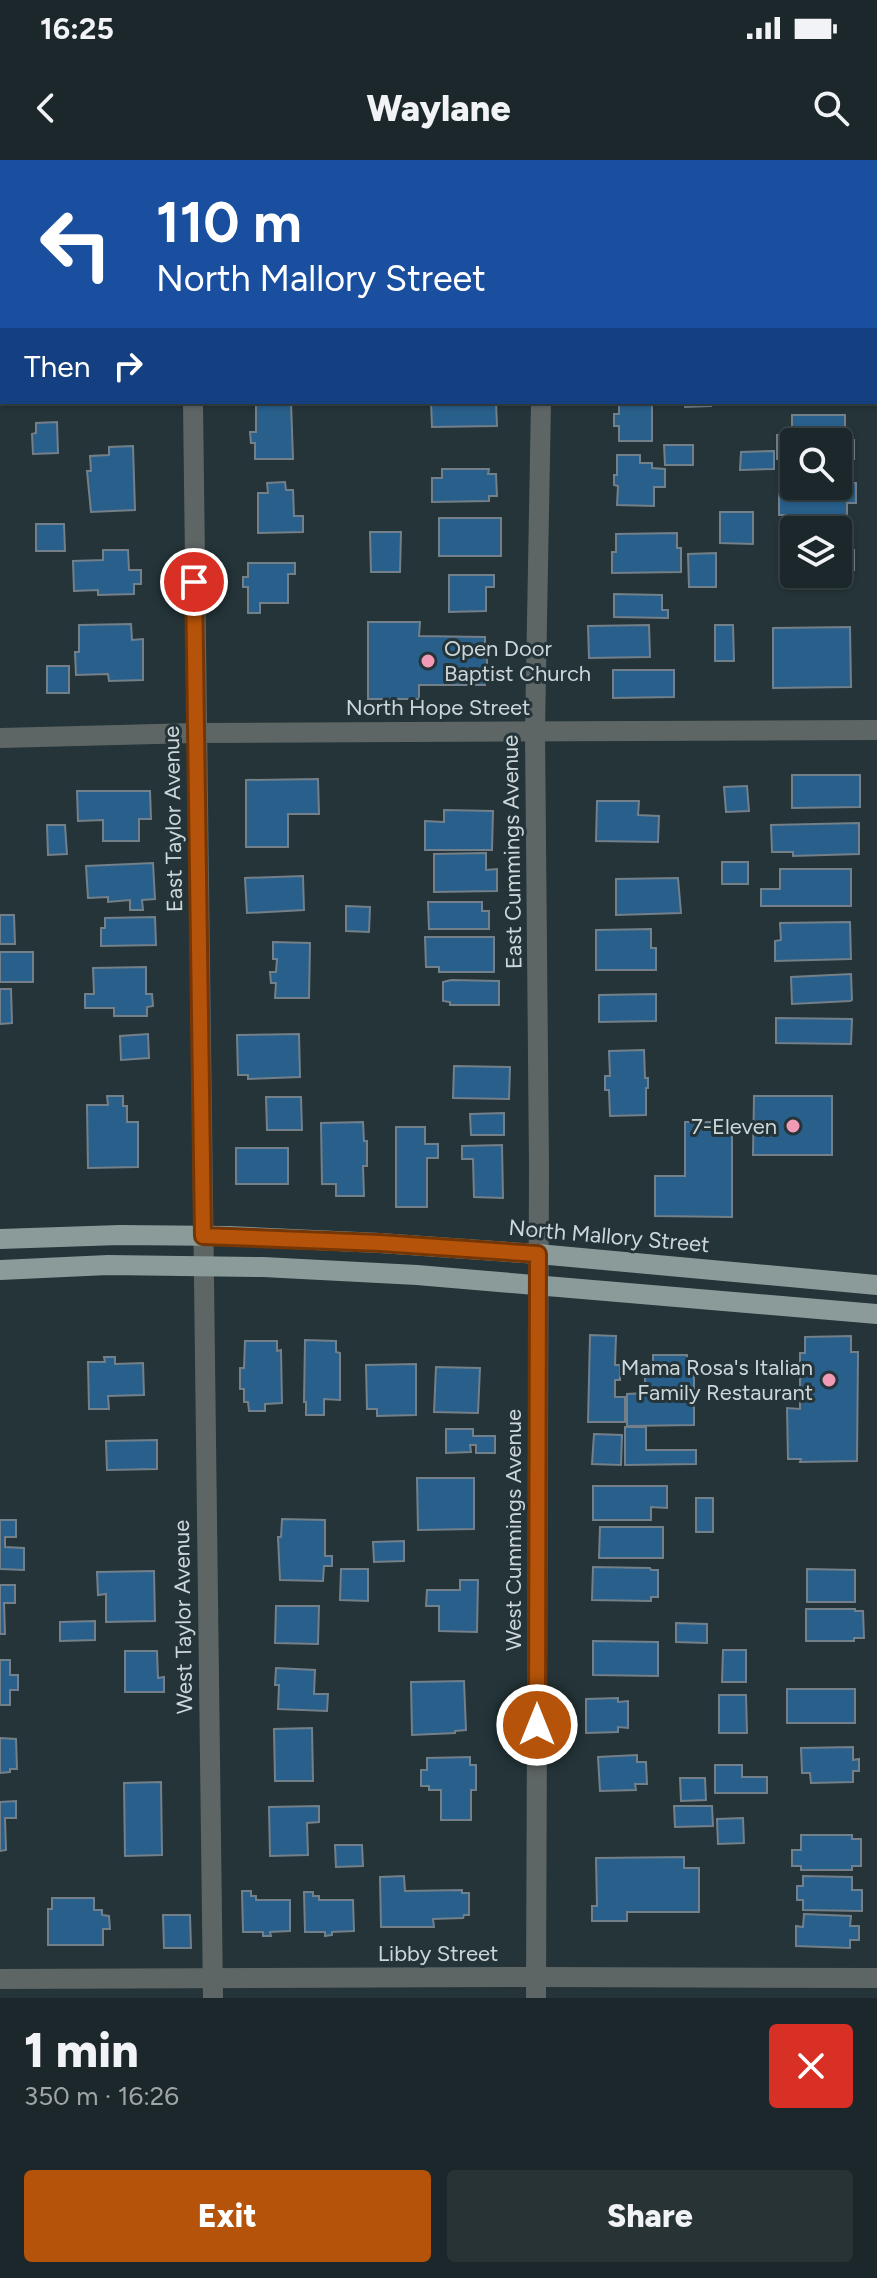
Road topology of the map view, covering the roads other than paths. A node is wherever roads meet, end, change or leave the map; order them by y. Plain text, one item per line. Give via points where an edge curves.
1 (193, 404) edge
2 (541, 404) edge
3 (535, 730) junction
4 (877, 730) edge
5 (195, 733) junction
6 (0, 738) edge
7 (203, 1236) junction
8 (0, 1239) edge
9 (538, 1254) junction
10 (202, 1267) junction
11 (0, 1270) edge
12 (538, 1285) junction
13 (877, 1285) edge
14 (877, 1314) edge
15 (536, 1977) junction
16 (877, 1978) edge
17 (0, 1979) edge
18 (213, 1988) edge
19 (536, 1998) edge

1 - 5 street, East Taylor Avenue
2 - 3 street, East Cummings Avenue
3 - 4 street, North Hope Street
3 - 5 street, North Hope Street
3 - 9 street, East Cummings Avenue
5 - 6 street, North Hope Street
5 - 7 street, East Taylor Avenue
7 - 8 main road, North Mallory Street
7 - 9 main road, North Mallory Street
7 - 10 street, West Taylor Avenue
9 - 12 street, West Cummings Avenue
9 - 13 main road, North Mallory Street
10 - 11 main road
10 - 12 main road
10 - 18 street, West Taylor Avenue
12 - 14 main road
12 - 15 street, West Cummings Avenue
15 - 16 street, Libby Street
15 - 18 street, Libby Street
15 - 19 street, West Cummings Avenue
17 - 18 street, Libby Street

